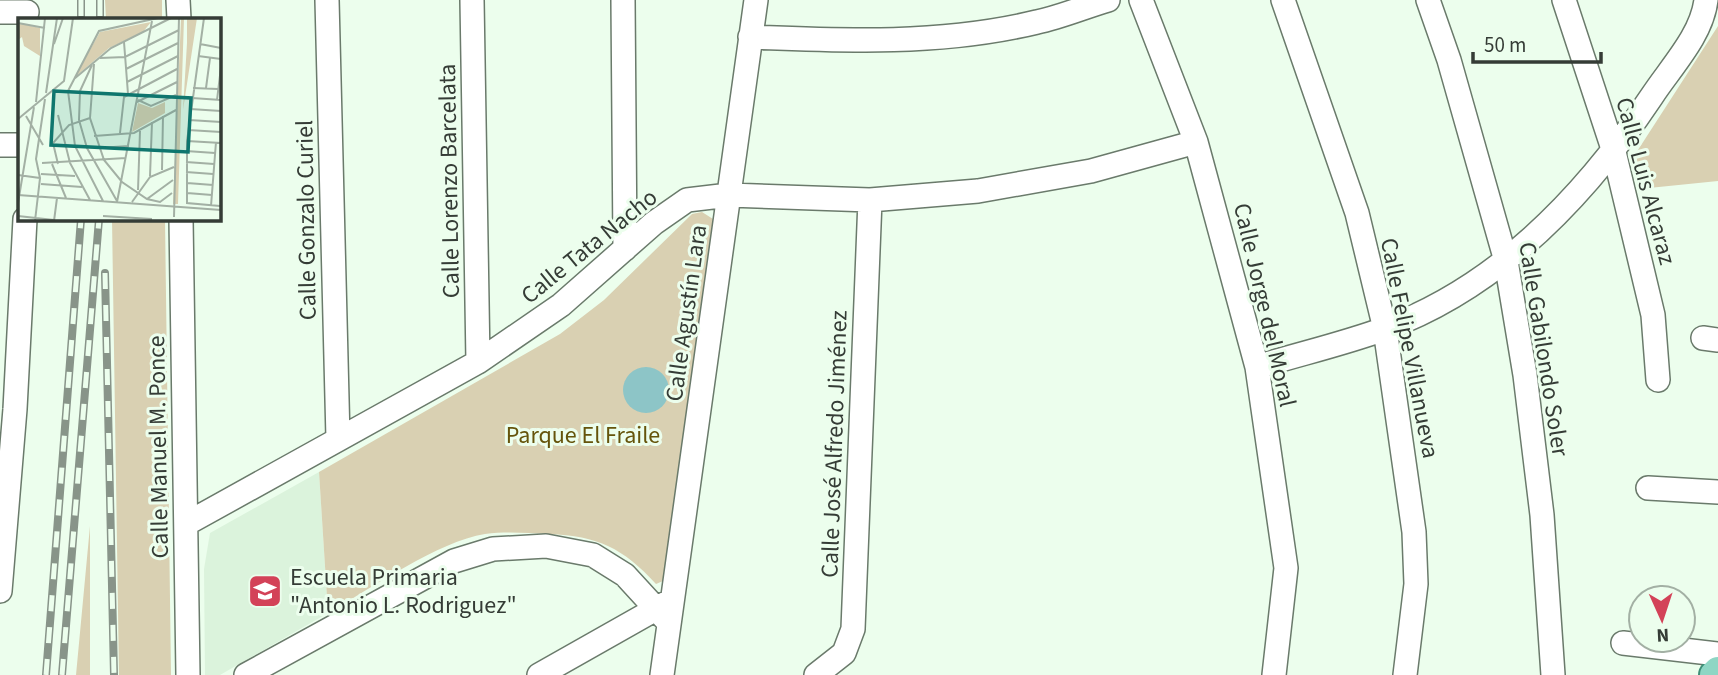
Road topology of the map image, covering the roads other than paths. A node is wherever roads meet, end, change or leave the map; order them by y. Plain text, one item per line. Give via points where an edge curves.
1 (178, 0) edge
2 (327, 0) edge
3 (472, 0) edge
4 (623, 0) edge
5 (756, 0) edge
6 (1108, 0) edge
7 (1141, 0) edge
8 (1283, 0) edge
9 (1427, 0) edge
10 (1564, 0) edge
11 (1706, 0) edge
12 (27, 10) edge
13 (0, 12) edge
14 (179, 18) edge
15 (750, 37) junction
16 (1196, 142) junction
17 (0, 145) edge
18 (18, 145) edge
19 (1614, 152) junction
20 (729, 195) junction
21 (870, 200) junction
22 (25, 220) edge
23 (181, 220) edge
24 (625, 249) junction
25 (1506, 261) junction
26 (11, 274) edge
27 (1385, 329) junction
28 (478, 362) junction
29 (1257, 366) junction
30 (1658, 380) dead end
31 (7, 409) edge
32 (338, 439) junction
33 (1648, 488) dead end
34 (1718, 492) edge
35 (186, 524) junction
36 (3, 540) edge
37 (0, 591) edge
38 (666, 610) junction
39 (1623, 643) dead end
40 (1718, 654) edge
41 (188, 675) edge
42 (246, 675) edge
43 (539, 675) edge
44 (662, 675) edge
45 (816, 675) edge
46 (1274, 675) edge
47 (1405, 675) edge
48 (1553, 675) edge

1 - 14 street
2 - 32 street, Calle Gonzalo Curiel
3 - 28 street, Calle Lorenzo Barcelata
4 - 24 street
5 - 15 street, Calle Agustín Lara
6 - 15 street via 1037,22 922,38 863,42
7 - 16 street, Calle Jorge del Moral
8 - 27 street, Calle Felipe Villanueva via 1357,213
9 - 25 street, Calle Gabilondo Soler
10 - 19 street, Calle Luis Alcaraz
11 - 19 street via 1698,27
12 - 13 street
15 - 20 street, Calle Agustín Lara
16 - 21 street, Calle Tata Nacho via 1016,186
16 - 29 street, Calle Jorge del Moral
17 - 18 street
19 - 25 street via 1564,208
19 - 30 street, Calle Luis Alcaraz via 1653,315
20 - 21 street, Calle Tata Nacho
20 - 24 street, Calle Tata Nacho via 687,201
20 - 38 street, Calle Agustín Lara
21 - 45 street, Calle José Alfredo Jiménez via 853,629 844,653
22 - 26 street
23 - 35 street, Calle Manuel M. Ponce
24 - 28 street, Calle Tata Nacho via 561,305
25 - 27 street via 1430,309
25 - 48 street, Calle Gabilondo Soler via 1542,515
26 - 31 street
27 - 29 street
27 - 47 street, Calle Felipe Villanueva via 1414,532 1416,584
28 - 32 street, Calle Tata Nacho
29 - 46 street, Calle Jorge del Moral via 1286,568
31 - 36 street
32 - 35 street, Calle Tata Nacho
33 - 34 street
35 - 41 street, Calle Manuel M. Ponce
36 - 37 street
38 - 42 street via 593,555 546,546 493,549 454,561
38 - 43 street
38 - 44 street, Calle Agustín Lara
39 - 40 street

